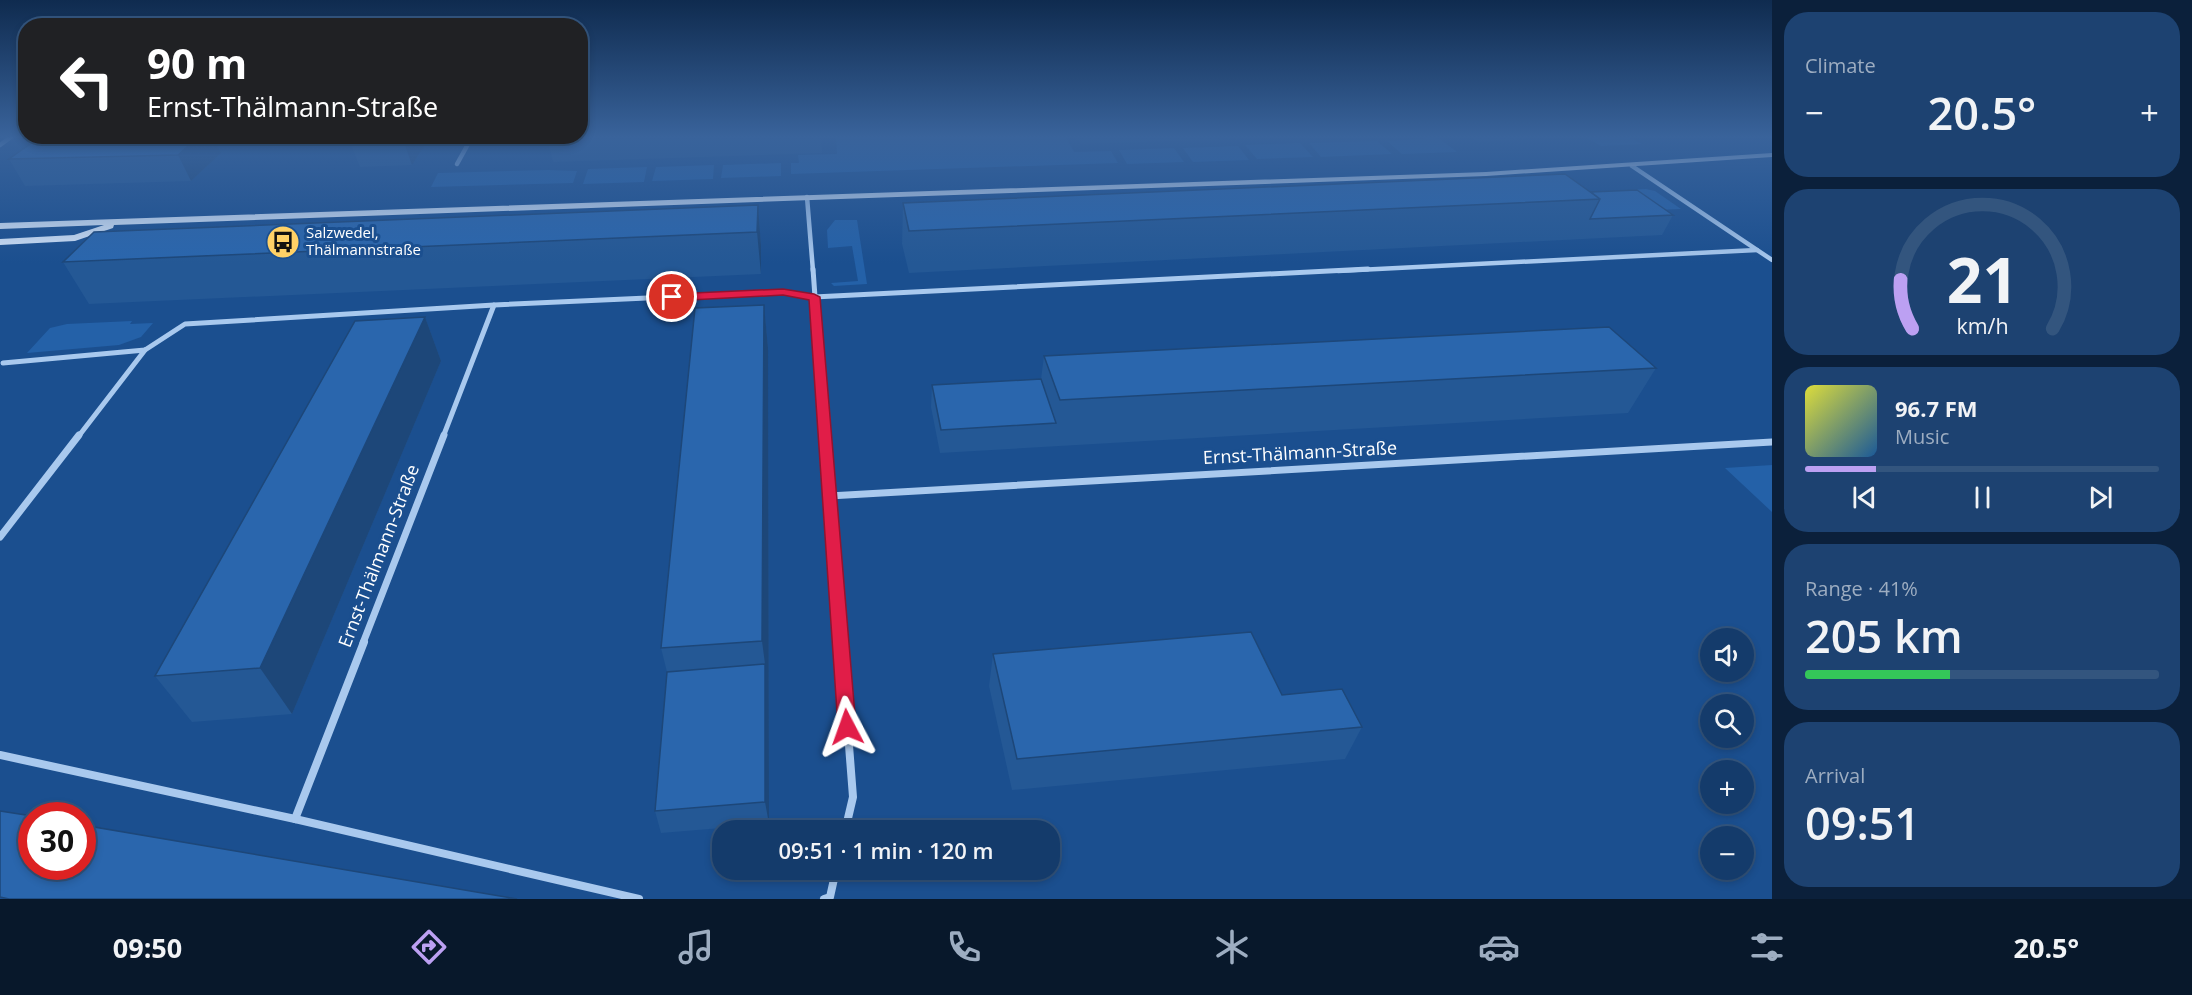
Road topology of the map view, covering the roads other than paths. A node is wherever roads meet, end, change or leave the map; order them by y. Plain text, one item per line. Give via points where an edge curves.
1 (1340, 179) edge
2 (1652, 179) edge
3 (807, 197) junction
4 (123, 222) junction
5 (0, 226) edge
6 (0, 242) edge
7 (1757, 249) junction
8 (1772, 260) edge
9 (814, 297) junction
10 (494, 305) junction
11 (145, 350) junction
12 (3, 363) dead end
13 (1772, 442) edge
14 (829, 496) junction
15 (0, 537) edge
16 (0, 755) edge
17 (295, 819) junction
18 (848, 820) edge
19 (834, 880) edge
20 (639, 899) edge
21 (824, 899) edge

1 - 3 main road
2 - 7 street
3 - 4 main road
3 - 9 street
4 - 5 main road
4 - 6 main road via 75,238
7 - 8 street
7 - 9 street
9 - 10 street via 783,292
9 - 14 street
10 - 11 street via 185,324
10 - 17 street, Ernst-Thälmann-Straße
11 - 12 street
11 - 15 street
13 - 14 street, Ernst-Thälmann-Straße
14 - 18 street via 853,797
16 - 17 street
17 - 20 street
19 - 21 street via 830,897

